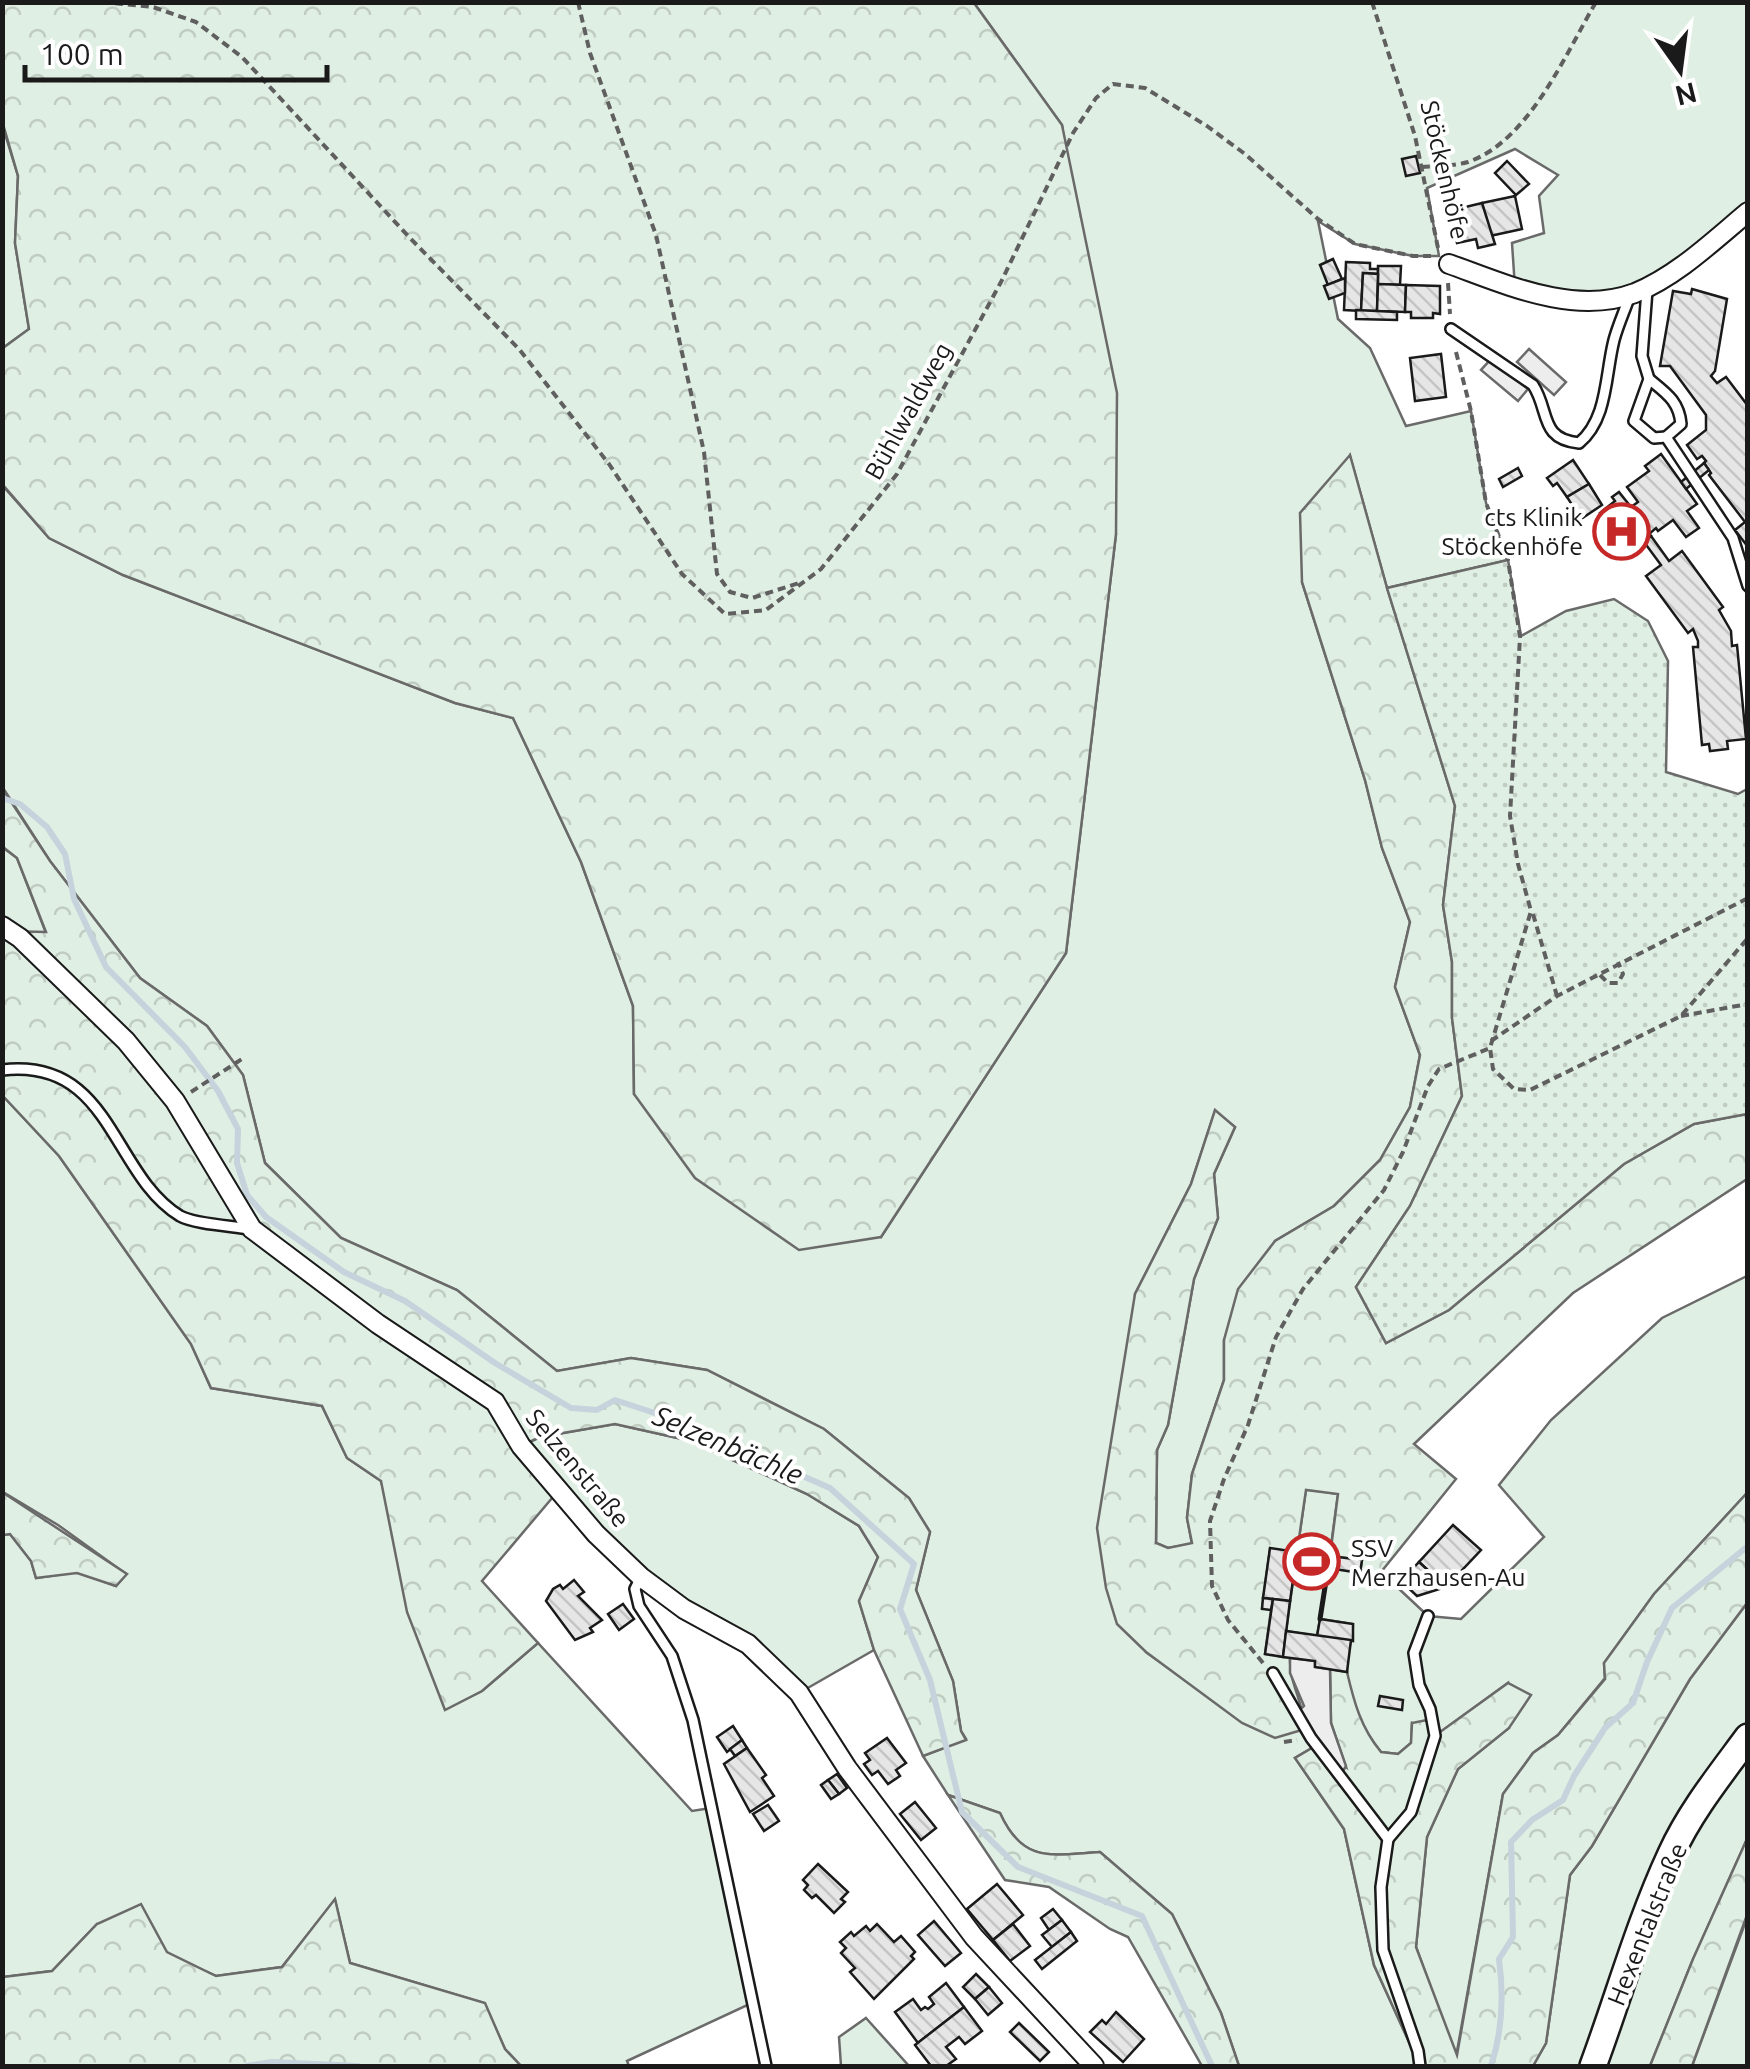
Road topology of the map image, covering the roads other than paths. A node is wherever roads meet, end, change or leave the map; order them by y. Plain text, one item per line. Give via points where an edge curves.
1 (1748, 212) edge
2 (1445, 264) road end
3 (1639, 291) junction
4 (1450, 329) road end
5 (1649, 379) junction
6 (1666, 436) junction
7 (1748, 586) edge
8 (2, 926) edge
9 (2, 1070) edge
10 (252, 1229) junction
11 (642, 1577) junction
12 (1428, 1616) dead end
13 (1273, 1673) road end
14 (1748, 1737) edge
15 (1388, 1839) junction
16 (766, 2066) edge
17 (1094, 2066) edge
18 (1420, 2066) edge
19 (1593, 2066) edge

1 - 3 street, Stöckenhöfe
2 - 3 street, Stöckenhöfe via 1563,299 1603,300
3 - 4 lane via 1614,339 1599,414 1579,444 1552,432 1533,385
3 - 5 lane
5 - 6 lane via 1680,410 1680,424
5 - 6 lane via 1634,421 1654,438
6 - 7 lane via 1733,538
8 - 10 street, Selzenstraße via 77,992 151,1071
9 - 10 lane via 60,1076 104,1115 152,1189 182,1217
10 - 11 street, Selzenstraße via 495,1402 558,1492
11 - 16 lane via 635,1590 639,1606 672,1656 693,1720
11 - 17 street, Selzenstraße via 748,1644 799,1694 846,1768 974,1937
12 - 15 lane via 1414,1654 1435,1736 1412,1812
13 - 15 lane via 1311,1738
14 - 19 main road, Hexentalstraße via 1672,1852
15 - 18 lane via 1383,1950

